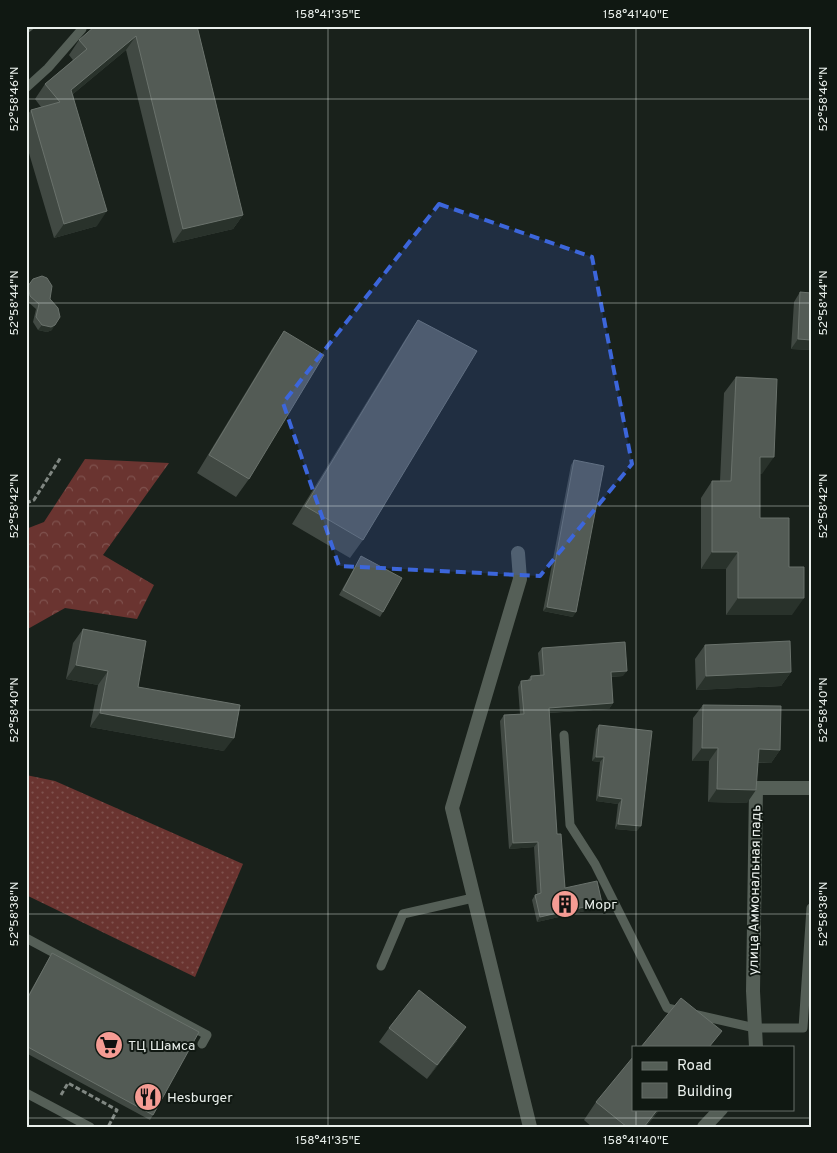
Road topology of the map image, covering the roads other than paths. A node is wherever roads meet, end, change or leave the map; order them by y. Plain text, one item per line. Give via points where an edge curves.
1 (30, 26) edge
2 (81, 26) edge
3 (26, 29) edge
4 (26, 88) edge
5 (518, 553) dead end
6 (564, 735) dead end
7 (811, 788) edge
8 (473, 898) junction
9 (811, 908) edge
10 (26, 938) edge
11 (382, 966) dead end
12 (755, 1028) junction
13 (202, 1044) dead end
14 (756, 1046) edge
15 (26, 1093) edge
16 (720, 1110) edge
17 (90, 1127) edge
18 (530, 1127) edge
19 (704, 1127) edge

1 - 3 lane
2 - 4 lane via 48,68
5 - 8 street via 520,579 452,808
6 - 12 lane via 570,825 595,864 667,1008
7 - 12 street, улица Аммональная падь via 756,788
8 - 11 lane via 403,914
8 - 18 street
9 - 12 lane via 803,1028
10 - 13 lane via 207,1035
12 - 14 street, улица Аммональная падь
15 - 17 lane
16 - 19 street

